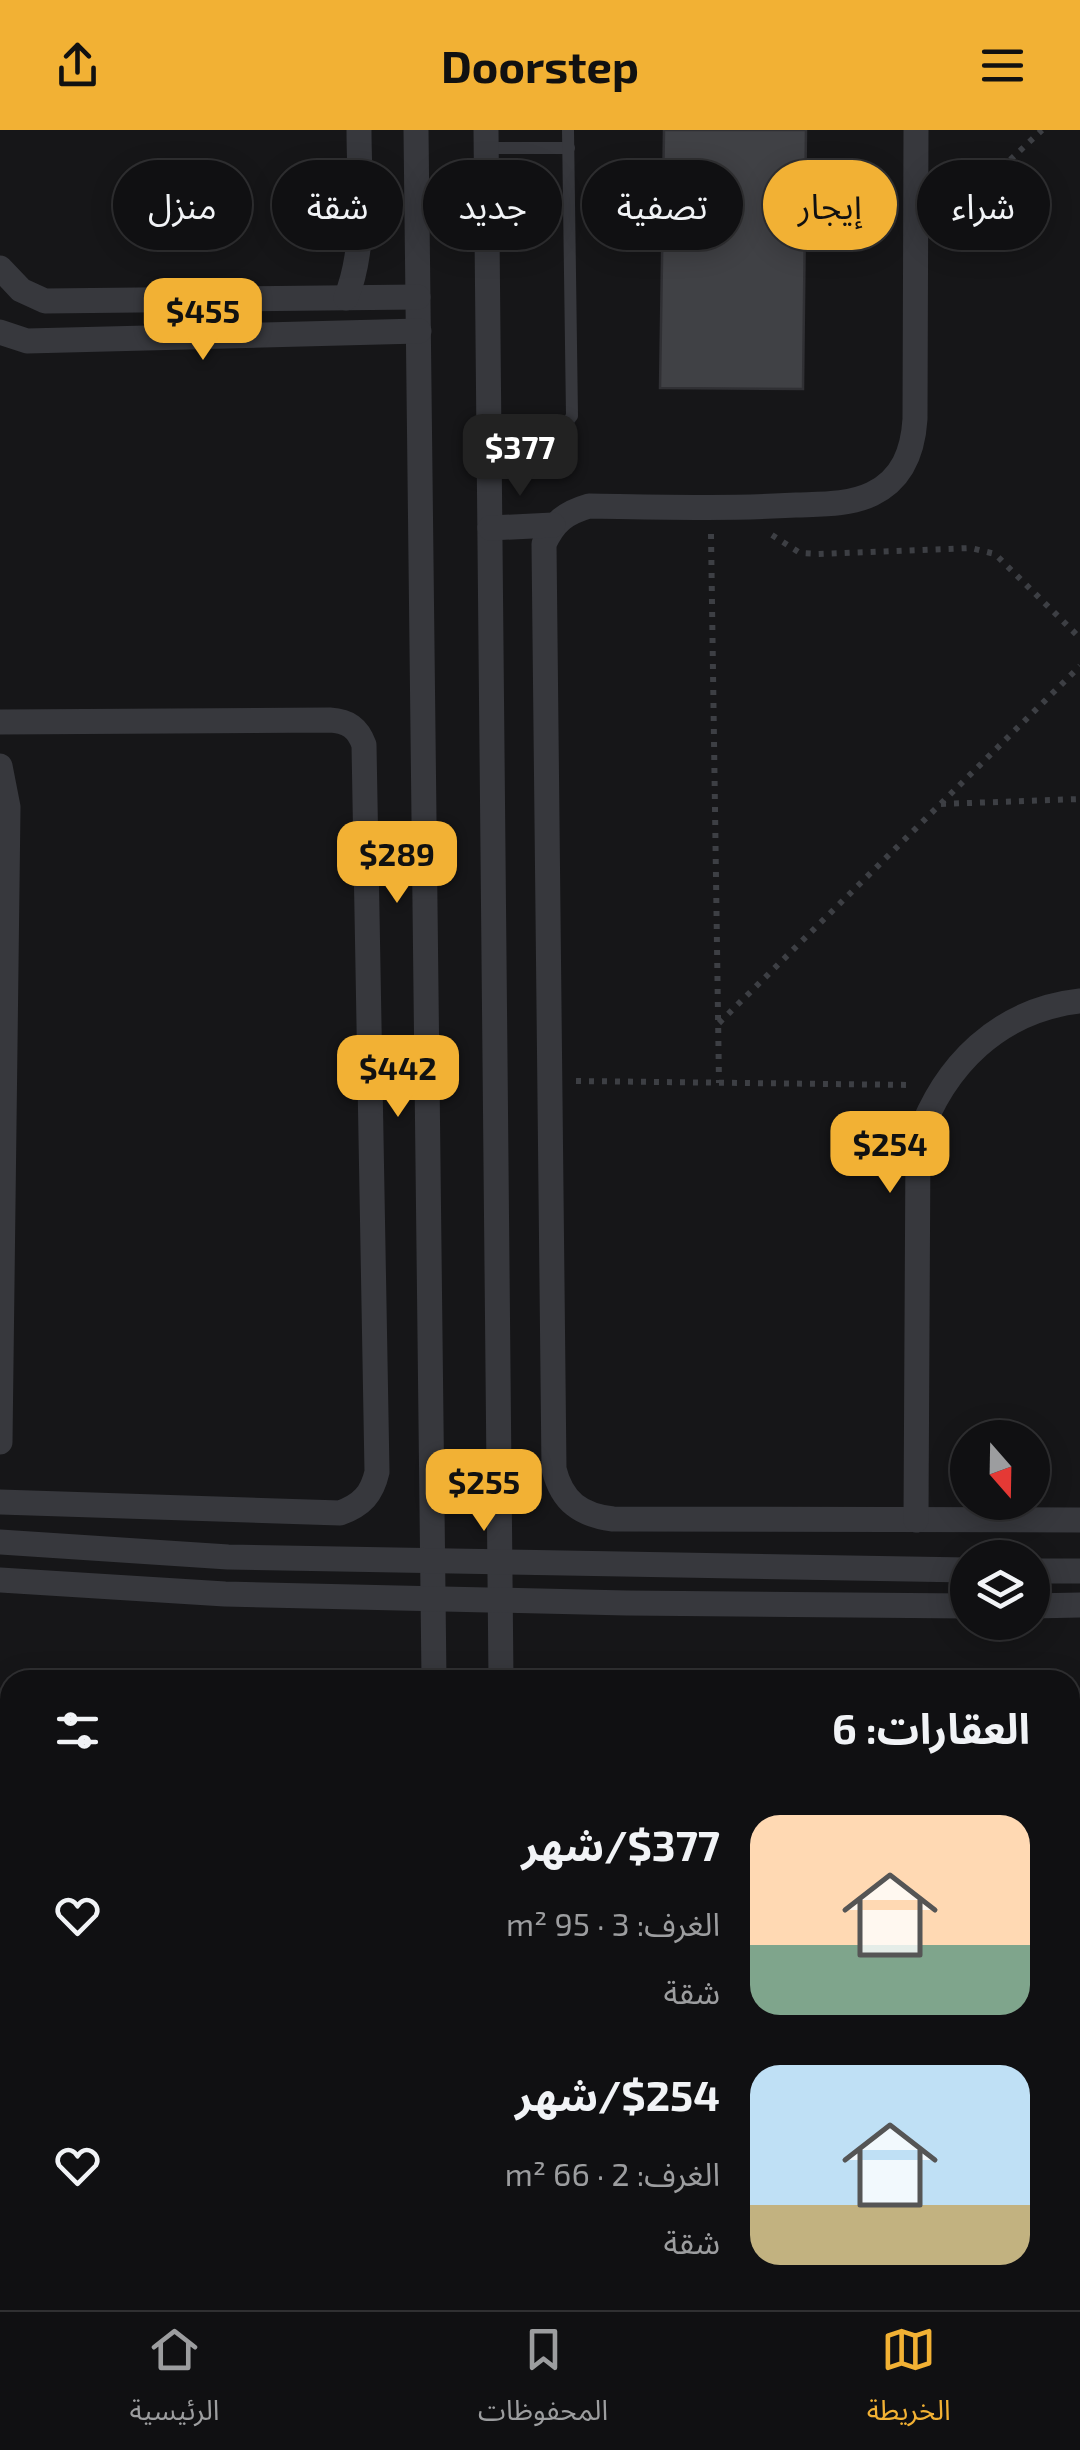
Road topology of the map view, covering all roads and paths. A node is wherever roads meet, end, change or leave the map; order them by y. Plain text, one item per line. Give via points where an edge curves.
1 (359, 130) edge
2 (416, 130) edge
3 (568, 130) edge
4 (916, 130) edge
5 (1042, 130) edge
6 (486, 139) edge
7 (568, 148) junction
8 (1010, 160) edge
9 (917, 188) edge
10 (918, 250) edge
11 (0, 268) edge
12 (418, 297) junction
13 (346, 298) junction
14 (418, 331) junction
15 (0, 332) edge
16 (488, 452) junction
17 (723, 508) junction
18 (553, 526) junction
19 (490, 528) junction
20 (1080, 638) edge
21 (1080, 666) edge
22 (0, 722) edge
23 (0, 766) edge
24 (1080, 798) edge
25 (941, 804) junction
26 (1080, 1001) edge
27 (718, 1024) junction
28 (550, 1080) junction
29 (719, 1083) junction
30 (941, 1086) junction
31 (0, 1442) edge
32 (0, 1502) edge
33 (916, 1520) junction
34 (1080, 1520) edge
35 (0, 1542) edge
36 (29, 1542) junction
37 (430, 1560) junction
38 (498, 1562) junction
39 (855, 1569) junction
40 (950, 1570) edge
41 (1050, 1570) edge
42 (1080, 1571) edge
43 (0, 1580) edge
44 (28, 1580) junction
45 (431, 1599) junction
46 (498, 1600) junction
47 (950, 1606) edge
48 (1050, 1606) edge
49 (1080, 1606) edge
50 (858, 1607) junction
51 (434, 1670) edge
52 (500, 1670) edge

1 - 13 street via 360,246
2 - 12 street
3 - 7 lane
4 - 9 street
5 - 8 path
6 - 7 lane
6 - 16 street
7 - 16 lane via 572,416 542,444
10 - 17 street via 915,419 906,463 870,495 842,503
11 - 13 street via 21,290 45,301
12 - 13 street
12 - 14 street
14 - 15 street via 27,341
14 - 37 street
16 - 19 street
17 - 18 street via 588,506
17 - 20 path via 800,552 972,548 995,554
17 - 27 path
18 - 19 street
18 - 28 street via 544,544
19 - 38 street
21 - 25 path
22 - 32 street via 342,720 360,734 377,1472 366,1498 340,1512
23 - 31 street via 8,807
24 - 25 path
25 - 27 path
26 - 30 street via 1011,1022 984,1039
27 - 29 path
28 - 29 path
28 - 33 street via 552,1443 559,1488 573,1506 614,1519
29 - 30 path
30 - 33 street via 918,1140
33 - 34 street
35 - 36 street
36 - 37 street via 228,1557
36 - 44 street
37 - 38 street
37 - 45 street
38 - 39 street
38 - 46 street
39 - 40 street
39 - 50 street
41 - 42 street
43 - 44 street
44 - 45 street
45 - 46 street
45 - 51 street
46 - 50 street
46 - 52 street
47 - 50 street
48 - 49 street

